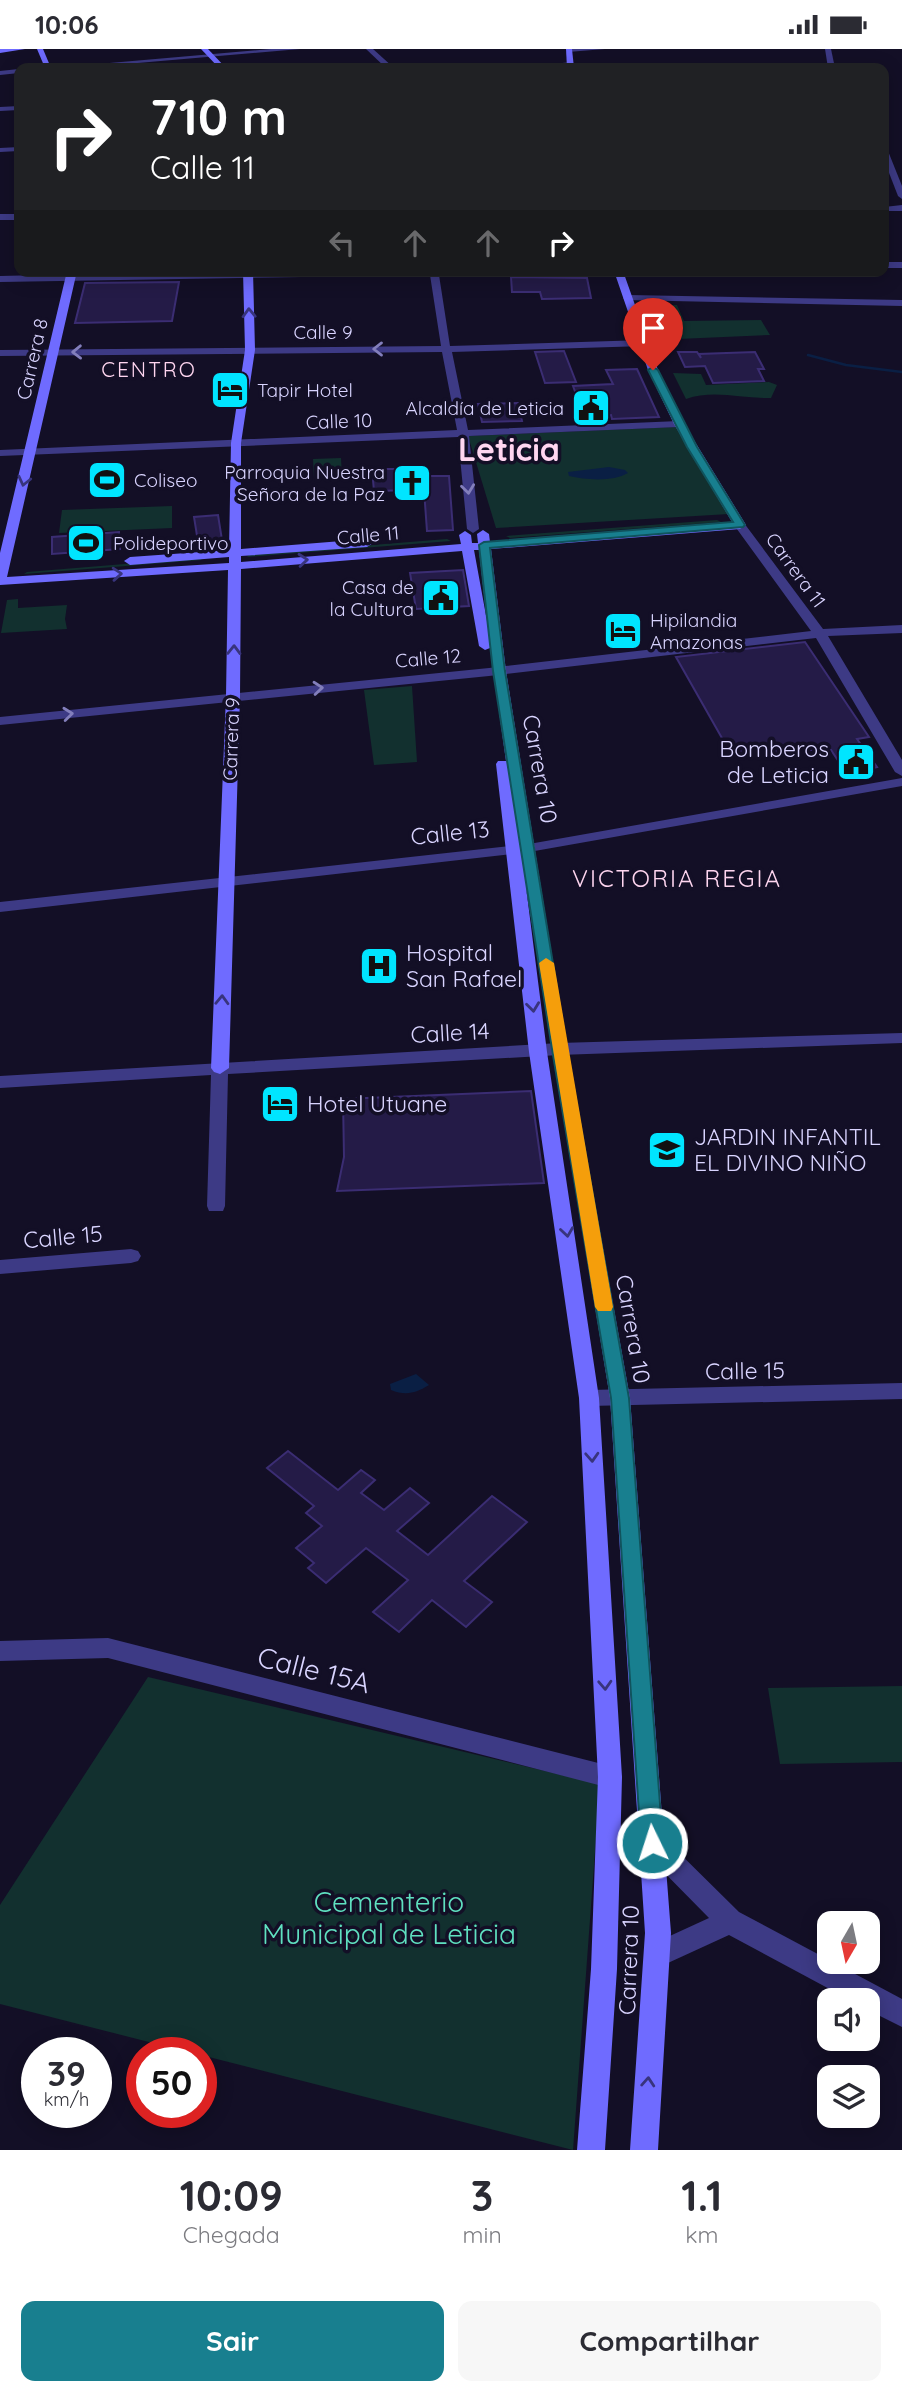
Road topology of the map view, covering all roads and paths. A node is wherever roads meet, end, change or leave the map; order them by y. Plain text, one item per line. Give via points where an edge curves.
1 (23, 49) edge
2 (204, 49) edge
3 (287, 49) edge
4 (297, 49) edge
5 (369, 49) edge
6 (602, 49) edge
7 (570, 50) edge
8 (0, 51) edge
9 (122, 55) dead end
10 (210, 56) junction
11 (128, 63) edge
12 (148, 63) edge
13 (218, 63) edge
14 (384, 63) edge
15 (889, 164) edge
16 (902, 196) edge
17 (29, 277) edge
18 (71, 277) edge
19 (248, 277) edge
20 (435, 277) edge
21 (620, 277) edge
22 (0, 279) edge
23 (628, 297) junction
24 (902, 303) edge
25 (645, 343) junction
26 (250, 349) junction
27 (446, 349) junction
28 (54, 352) junction
29 (0, 353) edge
30 (680, 424) junction
31 (463, 433) junction
32 (236, 443) junction
33 (30, 452) junction
34 (0, 453) edge
35 (737, 520) junction
36 (475, 538) junction
37 (235, 559) junction
38 (1, 576) edge
39 (902, 629) edge
40 (820, 634) junction
41 (494, 671) junction
42 (233, 696) junction
43 (0, 721) edge
44 (902, 772) edge
45 (902, 782) edge
46 (522, 848) junction
47 (227, 881) junction
48 (0, 907) edge
49 (902, 1038) edge
50 (559, 1049) junction
51 (538, 1052) junction
52 (220, 1068) junction
53 (0, 1082) edge
54 (216, 1206) dead end
55 (131, 1257) dead end
56 (0, 1267) edge
57 (902, 1391) edge
58 (589, 1398) junction
59 (620, 1398) junction
60 (0, 1651) edge
61 (610, 1777) junction
62 (652, 1843) junction
63 (730, 1921) junction
64 (657, 1955) junction
65 (902, 2014) edge
66 (591, 2150) edge
67 (644, 2150) edge

1 - 8 street
2 - 10 street
3 - 4 street
3 - 10 street
5 - 14 street
6 - 7 street
9 - 11 street
10 - 12 street
10 - 13 street
15 - 16 street
17 - 22 street
18 - 28 street, Carrera 8
26 -> 19 street, Carrera 9
20 - 27 street, Carrera 10
21 - 23 street, Carrera 11
23 - 24 street
23 - 25 street, Carrera 11
25 - 27 street, Calle 9
25 - 30 street, Carrera 11
27 -> 26 street, Calle 9
26 -> 28 street, Calle 9
26 - 32 street, Carrera 9
27 - 31 street, Carrera 10
28 - 29 street, Calle 9
28 - 33 street, Carrera 8
30 - 31 street, Calle 10
30 - 35 street, Carrera 11
31 - 32 street, Calle 10
31 -> 36 street, Carrera 10
32 - 33 street, Calle 10
32 - 37 street, Carrera 9
33 - 34 street, Calle 10
33 -> 38 street, Carrera 8
35 - 36 street, Calle 11
35 - 40 street, Carrera 11
36 - 37 street, Calle 11
36 - 41 street, Carrera 10
37 - 38 street, Calle 11
42 -> 37 street, Carrera 9
39 - 40 street, Calle 12
40 - 41 street, Calle 12
40 - 44 street, Carrera 11
42 -> 41 street, Calle 12
41 - 46 street, Carrera 10
43 -> 42 street, Calle 12
42 - 47 street, Carrera 9
45 - 46 street, Calle 13
46 - 47 street, Calle 13
46 - 50 street, Carrera 10
46 -> 51 street, Carrera 10
47 - 48 street, Calle 13
52 -> 47 street, Carrera 9
49 - 50 street, Calle 14
50 - 51 street, Calle 14
50 - 59 street, Carrera 10
51 - 52 street, Calle 14
51 -> 58 street, Carrera 10
52 - 53 street, Calle 14
52 - 54 street, Carrera 9
55 - 56 street, Calle 15
57 - 59 street, Calle 15
58 - 59 street, Calle 15
58 -> 61 street, Carrera 10
59 - 62 street, Carrera 10
60 - 61 street, Calle 15A via 108,1648
61 - 66 street, Carrera 10 via 604,1969
62 - 63 street
62 - 64 street, Carrera 10
63 - 64 street
63 - 65 street
67 -> 64 street, Carrera 10

